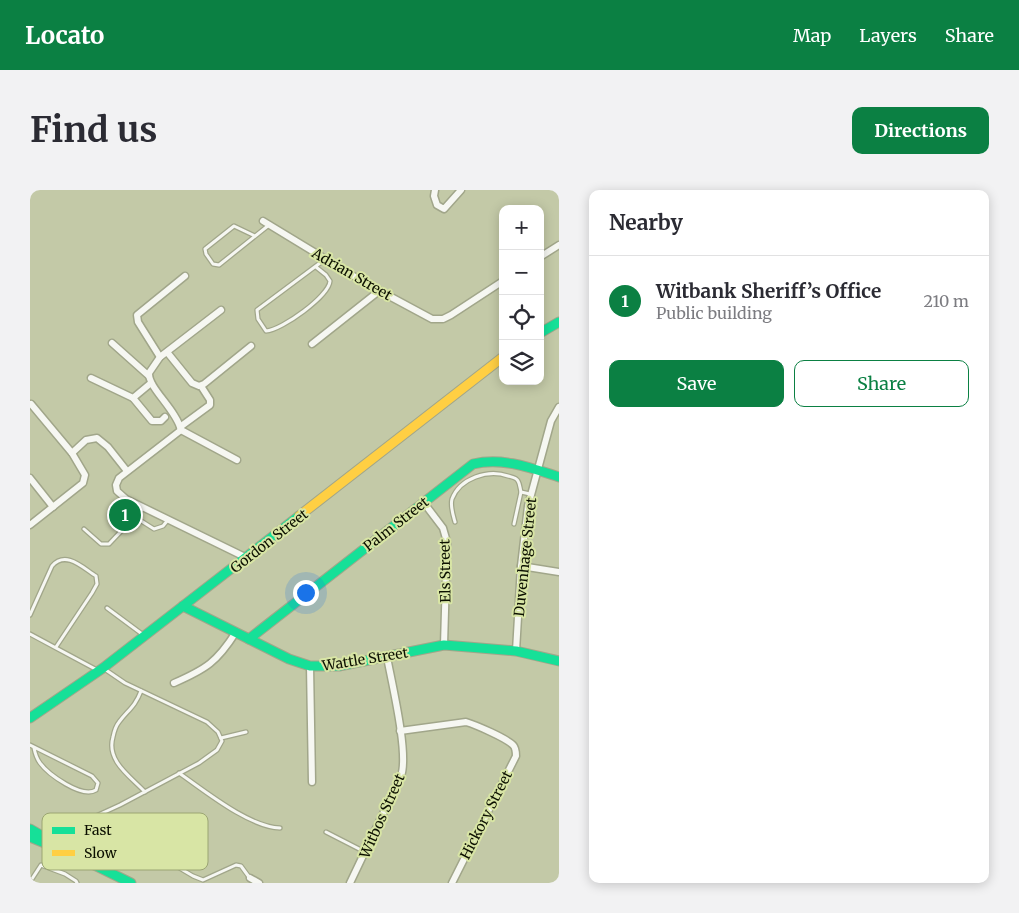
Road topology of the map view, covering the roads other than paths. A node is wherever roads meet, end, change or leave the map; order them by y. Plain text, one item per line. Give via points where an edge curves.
1 (435, 190) edge
2 (462, 190) edge
3 (266, 223) joint
4 (255, 236) junction
5 (559, 245) edge
6 (544, 254) edge
7 (325, 259) junction
8 (316, 267) junction
9 (185, 276) dead end
10 (499, 284) edge
11 (379, 291) junction
12 (221, 310) dead end
13 (559, 322) edge
14 (544, 331) edge
15 (112, 343) dead end
16 (312, 344) dead end
17 (251, 346) dead end
18 (167, 352) junction
19 (160, 357) junction
20 (499, 360) edge
21 (149, 376) junction
22 (91, 378) dead end
23 (151, 383) junction
24 (201, 386) junction
25 (133, 398) junction
26 (31, 404) dead end
27 (559, 408) edge
28 (165, 417) dead end
29 (180, 428) junction
30 (72, 453) junction
31 (237, 460) dead end
32 (537, 470) junction
33 (127, 471) junction
34 (559, 477) edge
35 (30, 478) edge
36 (521, 492) junction
37 (531, 494) junction
38 (424, 503) junction
39 (53, 507) junction
40 (144, 507) junction
41 (135, 517) junction
42 (168, 519) junction
43 (454, 522) dead end
44 (514, 524) dead end
45 (30, 525) edge
46 (84, 530) dead end
47 (247, 558) junction
48 (521, 566) junction
49 (559, 572) edge
50 (183, 606) junction
51 (107, 608) dead end
52 (30, 615) edge
53 (236, 632) junction
54 (30, 634) edge
55 (145, 636) junction
56 (249, 639) junction
57 (444, 645) junction
58 (56, 647) junction
59 (516, 651) junction
60 (387, 657) junction
61 (559, 662) edge
62 (310, 666) junction
63 (102, 670) junction
64 (174, 683) dead end
65 (141, 690) junction
66 (30, 718) edge
67 (400, 731) junction
68 (246, 732) dead end
69 (221, 738) junction
70 (30, 745) edge
71 (34, 748) junction
72 (179, 773) junction
73 (312, 782) dead end
74 (144, 792) junction
75 (102, 813) edge
76 (280, 828) dead end
77 (30, 829) edge
78 (326, 832) dead end
79 (42, 835) edge
80 (30, 837) edge
81 (42, 842) edge
82 (365, 852) junction
83 (42, 865) edge
84 (55, 870) edge
85 (104, 870) edge
86 (183, 870) edge
87 (250, 878) joint
88 (30, 882) edge
89 (77, 883) edge
90 (130, 883) edge
91 (259, 883) edge
92 (350, 883) edge
93 (452, 883) edge

1 - 2 street via 435,201 444,209
3 - 4 lane
3 - 7 street, Adrian Street
4 - 4 lane via 219,265 213,264 206,254 206,249 234,226
5 - 6 street
7 - 8 lane
7 - 11 street, Adrian Street
8 - 8 lane via 257,310 258,319 266,331 288,322 323,295 329,287 329,278
9 - 19 street via 138,315 138,322
10 - 11 street, Adrian Street via 443,320 432,319
11 - 16 street
12 - 18 street
13 - 14 street
15 - 21 street
17 - 24 street
18 - 19 street
18 - 24 street via 192,383
19 - 21 street
20 - 47 street, Gordon Street
21 - 23 street
22 - 25 street
23 - 25 street
23 - 29 street via 174,413
24 - 29 street via 210,405
25 - 28 street via 152,421 161,421
26 - 30 street
27 - 32 street, Duvenhage Street via 551,421
29 - 31 street
29 - 33 street
30 - 33 street via 86,440 97,438
30 - 39 street via 84,471 85,479
32 - 34 street, Palm Street
32 - 37 street, Duvenhage Street
32 - 38 street, Palm Street via 480,461
33 - 40 street via 117,482 117,491
35 - 39 street
36 - 37 lane
36 - 43 lane via 514,477 490,473 476,477 452,499
36 - 44 lane
37 - 48 street, Duvenhage Street
38 - 56 street, Palm Street
38 - 57 street, Els Street via 443,528 447,542
39 - 45 street
40 - 41 lane
40 - 42 street
41 - 42 lane via 154,529 163,526
41 - 46 lane via 106,545 100,544
42 - 47 street
47 - 50 street, Gordon Street
48 - 49 street
48 - 59 street, Duvenhage Street
50 - 53 street, Wattle Street
50 - 55 street, Gordon Street
51 - 55 lane
52 - 58 lane via 56,561 73,561 96,576 98,582 92,593
53 - 56 street, Wattle Street
53 - 64 street via 225,650 206,668
54 - 58 lane
55 - 63 street, Gordon Street
56 - 62 street, Wattle Street
57 - 59 street, Wattle Street
57 - 60 street, Wattle Street
58 - 63 lane
59 - 61 street, Wattle Street
60 - 62 street, Wattle Street via 339,666
60 - 67 street, Witbos Street
62 - 73 street
63 - 65 lane
63 - 66 street, Gordon Street
65 - 69 lane via 207,722 215,727
65 - 74 lane via 133,708 117,725 111,752
67 - 82 street, Witbos Street via 404,756 402,772
67 - 93 street, Hickory Street via 466,722 514,746 516,756
68 - 69 lane
69 - 72 lane via 217,750
70 - 71 lane
71 - 71 lane via 92,776 98,783 96,790 80,790 48,772 38,762
72 - 74 lane
72 - 76 lane via 247,817 270,828
74 - 75 lane
77 - 79 street
78 - 82 lane
80 - 81 street
82 - 92 street, Witbos Street
83 - 88 lane
84 - 89 lane
85 - 90 street
86 - 87 lane via 203,880 239,865
87 - 91 street

